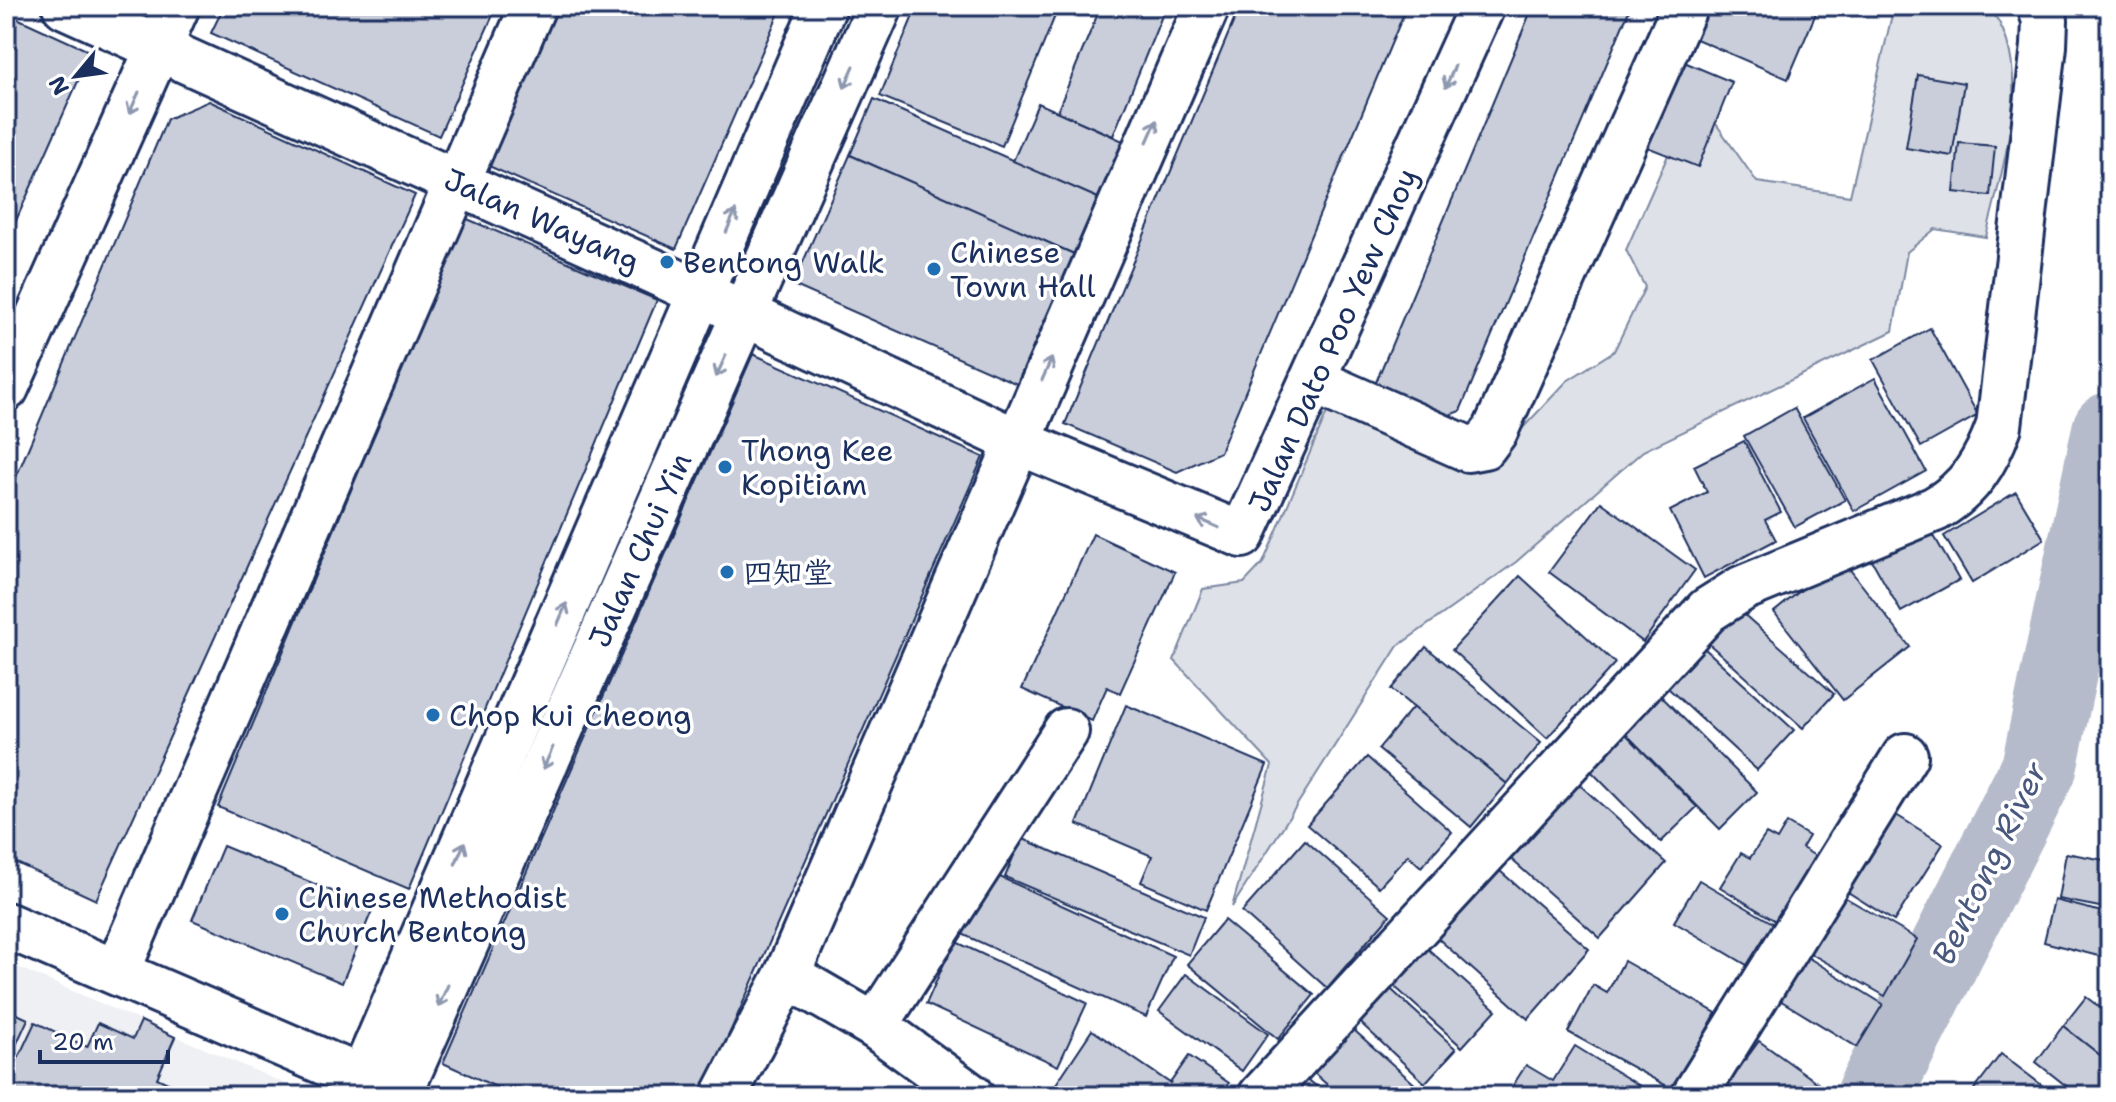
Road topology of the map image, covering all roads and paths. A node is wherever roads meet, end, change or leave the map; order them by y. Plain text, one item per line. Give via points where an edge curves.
1 (65, 6) edge
2 (177, 6) edge
3 (533, 6) edge
4 (824, 6) edge
5 (880, 6) edge
6 (1207, 6) edge
7 (1482, 6) edge
8 (1685, 6) edge
9 (2040, 6) edge
10 (159, 47) junction
11 (458, 182) junction
12 (701, 293) junction
13 (745, 313) junction
14 (1314, 381) junction
15 (6, 388) edge
16 (1016, 441) junction
17 (1066, 731) dead end
18 (1905, 756) dead end
19 (6, 925) edge
20 (117, 972) junction
21 (787, 975) junction
22 (875, 1026) junction
23 (365, 1087) edge
24 (724, 1096) edge
25 (971, 1096) edge
26 (1261, 1096) edge
27 (1694, 1096) edge

1 - 10 street, Jalan Wayang
2 - 10 street
3 - 11 street
12 -> 4 street, Jalan Chui Yin
5 -> 13 street, Jalan Chui Yin
16 -> 6 street
7 -> 14 street, Jalan Dato Poo Yew Choy
8 - 14 street via 1484,446 1468,449
9 - 26 street via 2044,46 1999,426 1973,478 1935,509 1743,588 1708,610
10 - 11 street, Jalan Wayang
10 -> 15 street
11 - 12 street, Jalan Wayang
11 - 20 street
12 - 13 street, Jalan Wayang
23 -> 12 street, Jalan Chui Yin
13 - 16 street, Jalan Wayang
13 -> 23 street, Jalan Chui Yin
14 -> 16 street, Jalan Dato Poo Yew Choy via 1242,535
16 - 21 street
17 - 22 street
18 - 27 street
19 - 20 street
20 - 23 street
21 - 22 street
21 - 24 street
22 - 25 street

